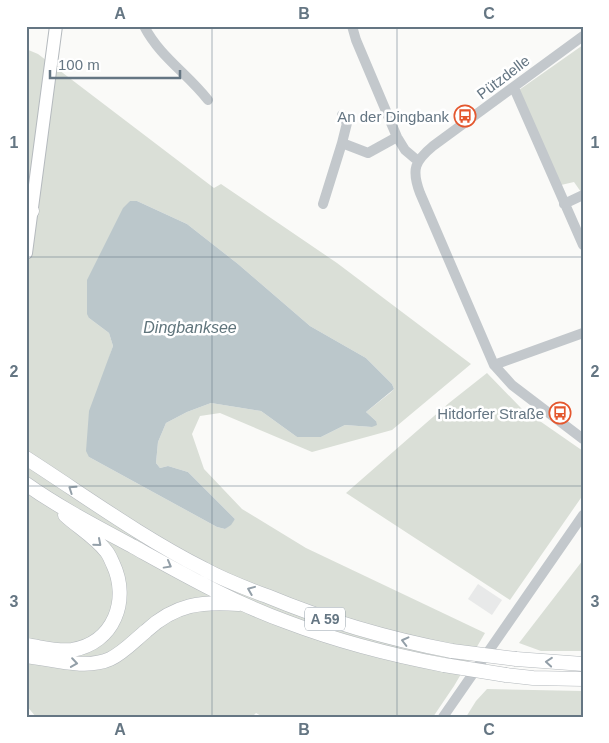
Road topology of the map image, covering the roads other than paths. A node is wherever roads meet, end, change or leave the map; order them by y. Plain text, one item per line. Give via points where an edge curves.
1 (56, 26) edge
2 (144, 26) edge
3 (352, 26) edge
4 (583, 36) edge
5 (514, 88) junction
6 (208, 100) dead end
7 (342, 115) dead end
8 (397, 137) junction
9 (342, 143) junction
10 (418, 161) junction
11 (583, 195) edge
12 (323, 204) dead end
13 (564, 204) junction
14 (29, 214) edge
15 (583, 246) edge
16 (26, 253) edge
17 (583, 334) edge
18 (494, 365) junction
19 (583, 439) edge
20 (26, 458) edge
21 (26, 484) edge
22 (48, 499) junction
23 (583, 515) edge
24 (245, 605) junction
25 (26, 645) edge
26 (26, 656) edge
27 (583, 664) edge
28 (583, 680) edge
29 (443, 717) edge

1 - 14 main road
2 - 6 street via 155,45
3 - 8 street
4 - 5 street, Pützdelle
5 - 10 street, Pützdelle via 433,146
5 - 13 street
7 - 9 street via 347,123
8 - 9 street via 368,153
8 - 10 street via 405,150
9 - 12 street via 328,171
10 - 18 street via 416,183
11 - 13 street
13 - 15 street
14 - 16 main road
17 - 18 street
18 - 19 street via 512,385
27 -> 20 highway, A 59, bridge via 452,651 334,622 203,569 133,529
21 - 22 highway, A 59
22 -> 24 highway, A 59
22 -> 25 highway via 107,551 119,577 121,595 118,613 112,623 91,644 72,650
23 - 29 street
26 -> 24 highway via 88,665 110,659 177,609 205,604
24 - 28 highway, A 59, bridge via 329,636 416,660 506,675

